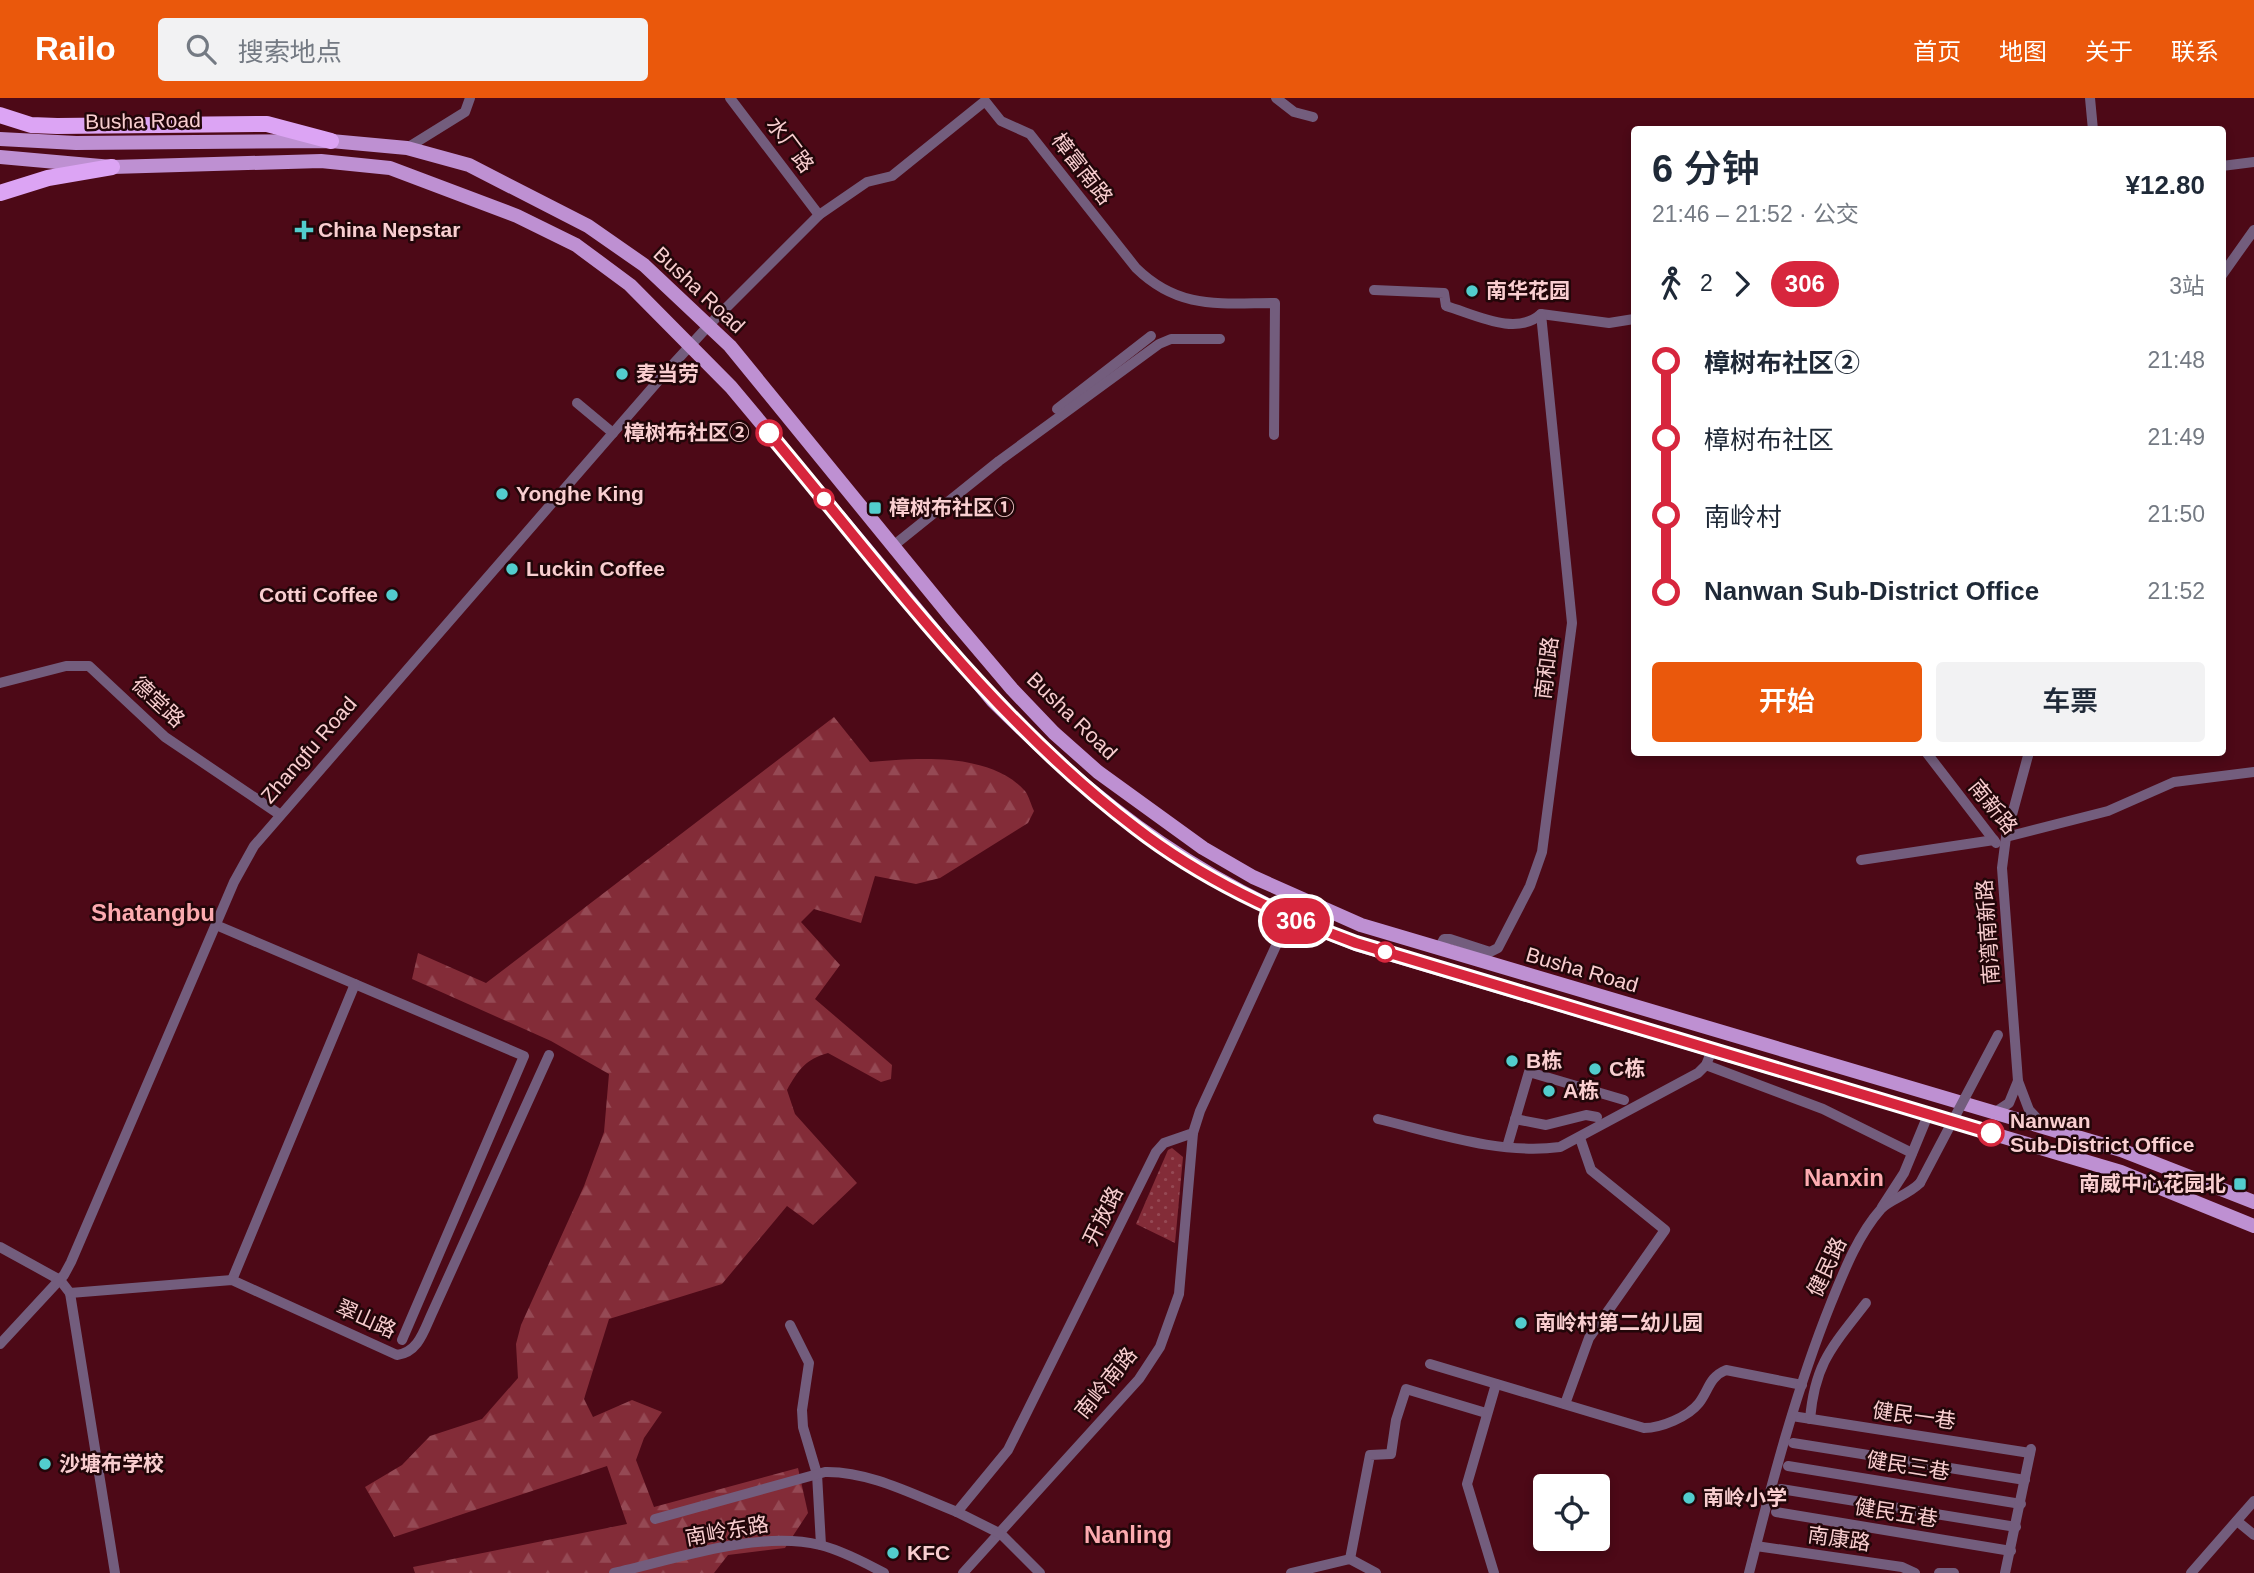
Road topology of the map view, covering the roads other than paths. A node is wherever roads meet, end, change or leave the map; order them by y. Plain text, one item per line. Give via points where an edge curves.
1 (470, 98) edge
2 (730, 98) edge
3 (1276, 98) edge
4 (2090, 98) edge
5 (987, 99) edge
6 (0, 115) edge
7 (1313, 117) dead end
8 (2093, 126) edge
9 (0, 139) edge
10 (331, 141) junction
11 (407, 148) junction
12 (0, 158) edge
13 (2254, 162) edge
14 (2226, 166) edge
15 (112, 167) junction
16 (0, 193) edge
17 (819, 215) junction
18 (2254, 230) edge
19 (644, 265) junction
20 (2226, 269) edge
21 (630, 285) junction
22 (1374, 290) dead end
23 (1541, 314) junction
24 (1631, 319) edge
25 (710, 324) junction
26 (1151, 336) dead end
27 (1220, 340) dead end
28 (692, 344) junction
29 (577, 403) dead end
30 (613, 433) junction
31 (1275, 435) dead end
32 (891, 544) junction
33 (0, 683) edge
34 (1929, 756) edge
35 (2020, 756) edge
36 (2028, 756) edge
37 (2254, 772) edge
38 (2020, 782) junction
39 (279, 814) junction
40 (2007, 836) junction
41 (1994, 841) junction
42 (2005, 853) junction
43 (1861, 860) dead end
44 (1298, 898) junction
45 (1288, 918) junction
46 (216, 925) junction
47 (1439, 948) junction
48 (355, 984) junction
49 (2013, 1017) junction
50 (1712, 1050) junction
51 (549, 1055) dead end
52 (1706, 1065) junction
53 (2018, 1081) junction
54 (1624, 1100) dead end
55 (1562, 1111) dead end
56 (1993, 1113) junction
57 (1928, 1115) junction
58 (1597, 1117) dead end
59 (1378, 1119) dead end
60 (1515, 1119) junction
61 (1557, 1123) junction
62 (2050, 1130) junction
63 (1193, 1133) junction
64 (1580, 1138) junction
65 (1507, 1147) junction
66 (1912, 1153) junction
67 (2254, 1202) edge
68 (1882, 1207) junction
69 (2254, 1226) edge
70 (0, 1247) edge
71 (60, 1280) junction
72 (232, 1280) junction
73 (70, 1293) junction
74 (1866, 1303) dead end
75 (1856, 1317) junction
76 (790, 1325) dead end
77 (1862, 1327) dead end
78 (402, 1340) dead end
79 (0, 1344) edge
80 (1430, 1364) dead end
81 (1496, 1384) junction
82 (1802, 1385) junction
83 (1565, 1404) junction
84 (1486, 1413) junction
85 (1792, 1416) junction
86 (1810, 1419) junction
87 (1793, 1444) dead end
88 (1788, 1466) dead end
89 (817, 1474) junction
90 (2025, 1480) junction
91 (1781, 1489) dead end
92 (2254, 1501) edge
93 (2021, 1504) junction
94 (957, 1512) junction
95 (1776, 1512) dead end
96 (655, 1519) dead end
97 (2237, 1521) junction
98 (2016, 1527) junction
99 (1001, 1534) junction
100 (2254, 1535) edge
101 (821, 1545) junction
102 (1756, 1546) junction
103 (2011, 1551) junction
104 (1350, 1559) junction
105 (115, 1573) edge
106 (614, 1573) edge
107 (884, 1573) edge
108 (963, 1573) edge
109 (1040, 1573) edge
110 (1291, 1573) edge
111 (1376, 1573) edge
112 (1494, 1573) edge
113 (1749, 1573) edge
114 (1915, 1573) edge
115 (1939, 1573) edge
116 (1954, 1573) edge
117 (2005, 1573) edge
118 (2190, 1573) edge

1 - 11 street via 466,113
2 - 17 street, 水厂路
3 - 7 street via 1294,112
4 - 8 street
5 - 17 street, 樟富南路 via 892,176 867,182
5 - 31 street, 樟富南路 via 1001,121 1030,134 1155,286 1184,300 1275,303
6 - 10 highway via 31,125 57,126 267,124
9 - 10 main road, Busha Road via 76,143
10 - 11 main road, Busha Road
11 - 19 main road, Busha Road via 469,165 526,193 589,226
12 - 15 main road, Busha Road
13 - 14 street
15 - 16 highway
15 - 21 main road, Busha Road via 321,161 390,168 517,216 576,245
17 - 25 street, 樟富南路
18 - 20 street
19 - 21 main road
19 - 25 main road, Busha Road
21 - 28 main road, Busha Road
22 - 23 street via 1444,293 1446,306 1514,325 1526,324
23 - 24 street via 1609,323
23 - 47 street, 南和路 via 1572,623 1542,852 1498,948 1490,952 1450,939 1444,939
25 - 28 street, Zhangfu Road
25 - 32 main road, Busha Road
26 - 32 street
27 - 32 street via 1171,339 1159,344
28 - 30 street, Zhangfu Road
28 - 45 main road, Busha Road via 993,701 1039,747 1137,829
29 - 30 street
30 - 39 street, Zhangfu Road
32 - 44 main road, Busha Road via 1012,689 1098,772 1203,848
33 - 39 street, 德堂路 via 66,666 89,666 165,737
34 - 41 street, 南新路
35 - 38 street, 南湾南新路
36 - 38 street, 南湾南新路
37 - 40 street via 2174,782 2108,811
38 - 40 street, 南湾南新路
39 - 46 street, Zhangfu Road via 244,863
40 - 42 street, 南湾南新路
41 - 42 street, 南新路
41 - 43 street
42 - 49 street, 南湾南新路 via 2002,868
44 - 45 street
44 - 47 main road, Busha Road via 1361,925
45 - 50 main road, Busha Road via 1369,947
45 - 63 street
46 - 48 street
46 - 71 street, Zhangfu Road
47 - 56 main road, Busha Road
48 - 72 street
48 - 78 street via 524,1056
49 - 53 street, 南湾南新路
49 - 68 street, 健民路, bridge via 1998,1035 1920,1183
50 - 52 street
50 - 57 main road, Busha Road
51 - 72 street, 翠山路 via 433,1311 408,1353 397,1354
52 - 64 street
52 - 66 street via 1823,1109
53 - 56 street via 2009,1103
53 - 62 street, 南湾南新路 via 2029,1110
54 - 60 street via 1610,1092 1529,1072
55 - 61 street
56 - 62 main road, Busha Road
57 - 66 street
57 - 69 main road, Busha Road via 2121,1172
58 - 61 street via 1586,1115
59 - 65 street
60 - 61 street
60 - 65 street
62 - 67 main road, Busha Road via 2121,1150
63 - 94 street, 开放路 via 1164,1143 1156,1152 1008,1450
63 - 99 street, 南岭南路 via 1179,1294 1160,1347 1139,1379
64 - 65 street via 1537,1150
64 - 83 street via 1591,1170 1665,1230 1589,1338
66 - 68 street
68 - 82 street, 健民路 via 1840,1280
70 - 71 street
71 - 73 street
71 - 79 street, Zhangfu Road
72 - 73 street, 翠山路
73 - 105 street
74 - 75 street
75 - 77 street
75 - 86 street via 1819,1370
76 - 89 street via 809,1363 802,1419
80 - 81 street
81 - 83 street
81 - 84 street
82 - 83 street via 1726,1370 1710,1382 1692,1410 1656,1428
82 - 85 street, 健民路
84 - 104 street via 1406,1389 1391,1454 1370,1455
84 - 112 street via 1467,1484
85 - 86 street, 健民一巷
85 - 102 street, 健民路
86 - 90 street, 健民一巷 via 2031,1451
87 - 90 street
88 - 93 street, 健民三巷
89 - 94 street via 845,1472
89 - 96 street
89 - 101 street
90 - 93 street
91 - 98 street
92 - 97 street
93 - 98 street
94 - 99 street
95 - 103 street, 健民五巷
97 - 100 street
97 - 118 street
98 - 103 street
99 - 108 street, 南岭南路
99 - 109 street
101 - 106 street, 南岭东路 via 790,1540 753,1543
101 - 107 street, 南岭东路
102 - 113 street, 健民路
102 - 114 street, 南康路 via 1902,1567
103 - 117 street
104 - 110 street
104 - 111 street
115 - 116 street

